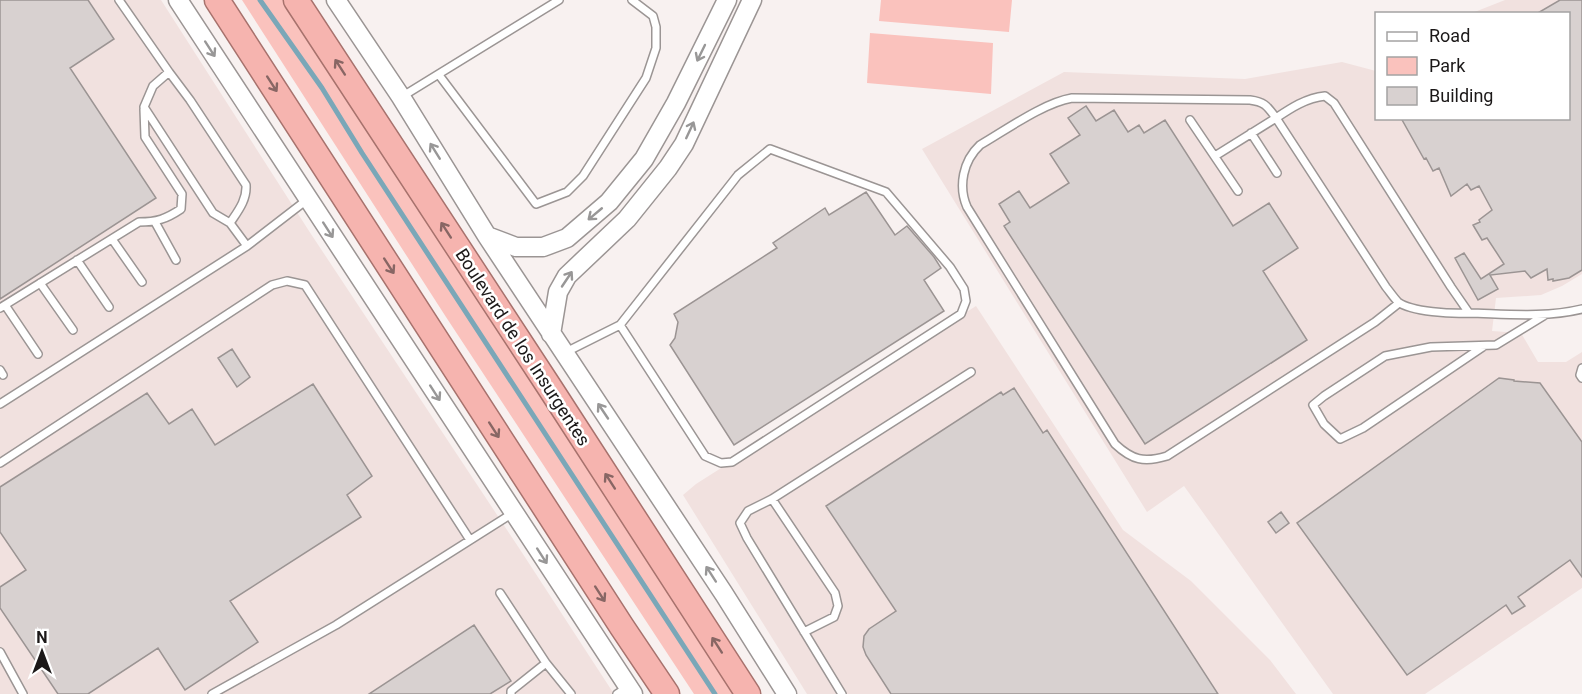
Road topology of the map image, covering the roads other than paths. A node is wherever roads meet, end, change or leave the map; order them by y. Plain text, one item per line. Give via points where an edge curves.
1 (119, 0) edge
2 (178, 0) edge
3 (217, 0) edge
4 (296, 0) edge
5 (336, 0) edge
6 (559, 0) edge
7 (632, 0) edge
8 (727, 0) edge
9 (752, 0) edge
10 (715, 24) junction
11 (736, 33) junction
12 (169, 72) junction
13 (439, 75) junction
14 (401, 97) junction
15 (144, 107) junction
16 (1276, 118) junction
17 (1190, 120) dead end
18 (1251, 133) junction
19 (1215, 156) junction
20 (1277, 173) dead end
21 (1238, 191) dead end
22 (308, 200) junction
23 (155, 222) junction
24 (230, 223) junction
25 (487, 237) junction
26 (112, 239) junction
27 (247, 246) junction
28 (77, 260) junction
29 (176, 260) dead end
30 (142, 282) dead end
31 (40, 283) junction
32 (1399, 303) junction
33 (3, 306) edge
34 (109, 307) dead end
35 (1582, 309) edge
36 (1469, 313) junction
37 (1545, 315) junction
38 (620, 325) junction
39 (73, 330) dead end
40 (551, 334) junction
41 (1484, 346) junction
42 (564, 353) junction
43 (38, 354) dead end
44 (1582, 368) edge
45 (971, 372) dead end
46 (1582, 378) edge
47 (0, 404) edge
48 (0, 463) edge
49 (771, 499) junction
50 (513, 513) junction
51 (470, 540) junction
52 (500, 593) dead end
53 (804, 632) junction
54 (0, 652) edge
55 (546, 663) junction
56 (626, 692) edge
57 (23, 694) edge
58 (212, 694) edge
59 (511, 694) edge
60 (571, 694) edge
61 (667, 694) edge
62 (748, 694) edge
63 (787, 694) edge
64 (842, 694) edge

1 - 12 lane
2 -> 22 street
3 -> 61 highway
62 -> 4 highway, Boulevard de los Insurgentes
5 - 14 street
6 - 13 lane
7 - 13 lane via 653,16 656,27 656,48 646,78 583,176 567,192 552,198 536,204
8 - 10 street
9 - 11 street
10 - 11 street
10 -> 25 street via 644,159 609,202 567,238 543,248 516,247
40 -> 11 street via 558,292 567,276 627,219 668,168 684,144
12 - 15 lane via 153,86
12 - 24 lane via 246,185 243,202
13 - 14 lane
25 -> 14 street
15 - 23 lane via 145,137 182,194 181,209
15 - 24 lane via 213,213
16 - 18 lane
16 - 32 lane
16 - 32 lane via 1262,101 1062,100 971,153 963,196 1115,444 1133,458 1167,456
16 - 36 lane via 1312,97 1325,96 1334,103
17 - 19 lane
18 - 19 lane
18 - 20 lane
19 - 21 lane
22 - 27 lane
22 -> 50 street
23 - 26 lane via 139,222
23 - 29 lane
24 - 27 lane
25 - 40 street
26 - 28 lane
26 - 30 lane
27 - 47 lane
28 - 31 lane
28 - 34 lane
31 - 33 lane
31 - 39 lane
32 - 36 lane via 1448,314
33 - 43 lane
35 - 37 lane
36 - 37 lane
37 - 41 lane via 1496,345
38 - 38 lane via 738,175 770,149 886,192 950,267 964,289 966,301 961,314 732,462 722,463 705,456
38 - 42 lane
40 - 42 street
41 - 41 lane via 1431,347 1385,356 1313,405 1324,424 1340,439 1364,428
63 -> 42 street
44 - 46 lane
45 - 49 lane
48 - 51 lane via 272,285 287,281 304,285
49 - 53 lane via 748,512 740,523
49 - 53 lane via 835,593 838,606 834,617
50 - 51 lane
50 -> 56 street
51 - 58 lane via 336,625
52 - 55 lane
53 - 64 lane
54 - 57 lane
55 - 59 lane
55 - 60 lane

